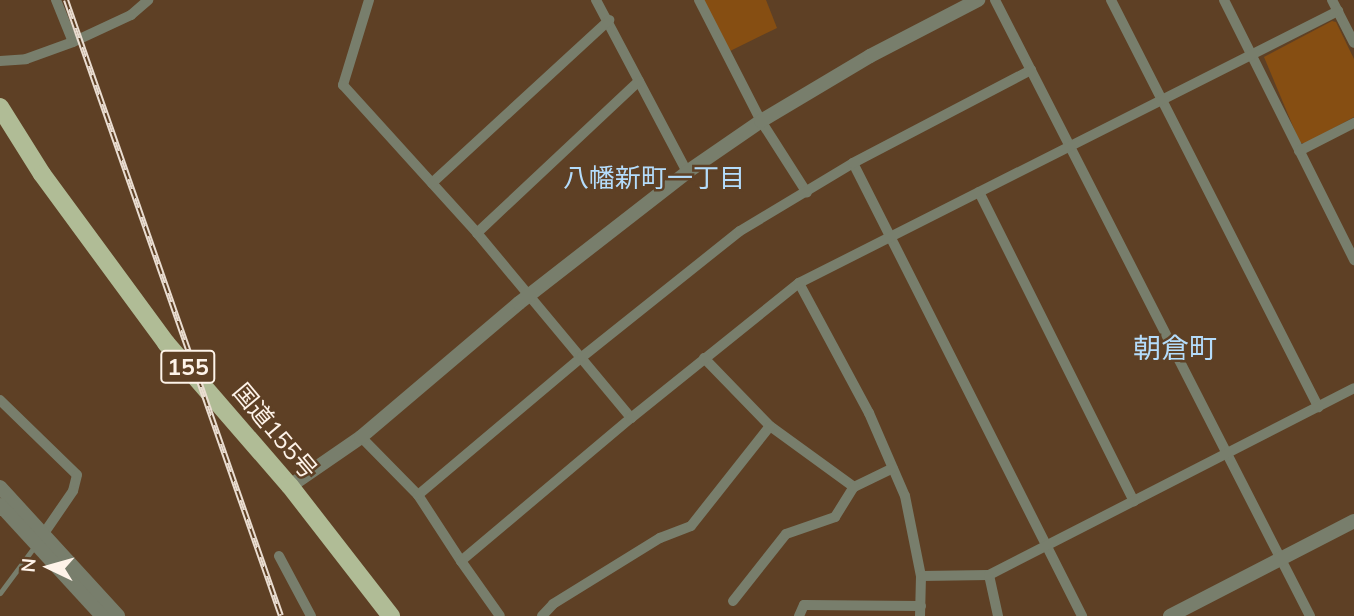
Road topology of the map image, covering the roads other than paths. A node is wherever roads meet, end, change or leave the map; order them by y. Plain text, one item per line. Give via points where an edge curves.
1 (56, 0) edge
2 (148, 0) edge
3 (369, 0) edge
4 (596, 0) edge
5 (699, 0) edge
6 (978, 0) edge
7 (995, 0) edge
8 (1111, 0) edge
9 (1224, 0) edge
10 (1332, 0) edge
11 (1338, 11) junction
12 (608, 20) junction
13 (73, 42) junction
14 (1354, 43) edge
15 (1249, 54) junction
16 (0, 61) edge
17 (1031, 70) junction
18 (639, 80) junction
19 (1162, 100) junction
20 (0, 107) edge
21 (761, 121) junction
22 (1354, 123) edge
23 (1071, 146) junction
24 (1298, 151) junction
25 (853, 163) junction
26 (687, 172) junction
27 (432, 183) junction
28 (979, 192) junction
29 (807, 193) junction
30 (477, 233) junction
31 (891, 238) junction
32 (1354, 260) edge
33 (799, 283) junction
34 (530, 296) junction
35 (582, 357) junction
36 (704, 358) junction
37 (1354, 388) edge
38 (0, 400) edge
39 (1318, 407) junction
40 (631, 418) junction
41 (770, 426) junction
42 (361, 437) junction
43 (1227, 453) junction
44 (894, 468) junction
45 (290, 486) junction
46 (0, 487) edge
47 (854, 487) junction
48 (418, 495) junction
49 (1134, 501) junction
50 (0, 505) edge
51 (1354, 521) edge
52 (40, 538) junction
53 (1046, 545) junction
54 (279, 556) dead end
55 (1282, 559) junction
56 (461, 561) junction
57 (989, 575) junction
58 (921, 576) junction
59 (0, 593) edge
60 (733, 601) dead end
61 (920, 611) edge
62 (102, 616) edge
63 (118, 616) edge
64 (311, 616) edge
65 (391, 616) edge
66 (500, 616) edge
67 (542, 616) edge
68 (799, 616) edge
69 (998, 616) edge
70 (1082, 616) edge
71 (1170, 616) edge
72 (1311, 616) edge

1 - 13 street
2 - 13 street via 131,15
3 - 27 street via 343,85
4 - 12 street
5 - 21 street
6 - 21 street via 870,56
7 - 17 street
8 - 19 street
9 - 15 street
10 - 11 street
11 - 14 street
11 - 15 street
12 - 18 street
12 - 27 street
13 - 16 street via 26,59
15 - 19 street
15 - 24 street
17 - 23 street
17 - 25 street
18 - 26 street
18 - 30 street
19 - 23 street
19 - 39 street
20 - 45 highway, 国道155号 / 155 via 42,174 166,343
21 - 26 street
21 - 29 street
22 - 24 street
23 - 28 street
23 - 43 street
24 - 32 street
25 - 29 street
25 - 31 street
26 - 34 street
27 - 30 street
28 - 31 street
28 - 49 street
29 - 35 street via 740,230
30 - 34 street
31 - 33 street
31 - 53 street
33 - 36 street
33 - 44 street
34 - 35 street
34 - 42 street
35 - 40 street
35 - 48 street
36 - 40 street
36 - 41 street
37 - 39 street
38 - 52 street via 77,475 73,491
39 - 43 street
40 - 56 street
41 - 47 street
41 - 67 street via 691,526 660,538 553,604
42 - 45 street
42 - 48 street
43 - 49 street
43 - 55 street
44 - 47 street
44 - 58 street via 905,496
45 - 65 highway, 国道155号 / 155
46 - 52 street
47 - 60 street via 835,517 786,534
48 - 56 street
49 - 53 street
50 - 52 street
51 - 55 street
52 - 59 lane
52 - 62 street
52 - 63 street
53 - 57 street
53 - 70 street
54 - 64 street
55 - 71 street
55 - 72 street
56 - 66 street
57 - 58 street
57 - 69 street
58 - 61 street
61 - 68 street via 804,605

